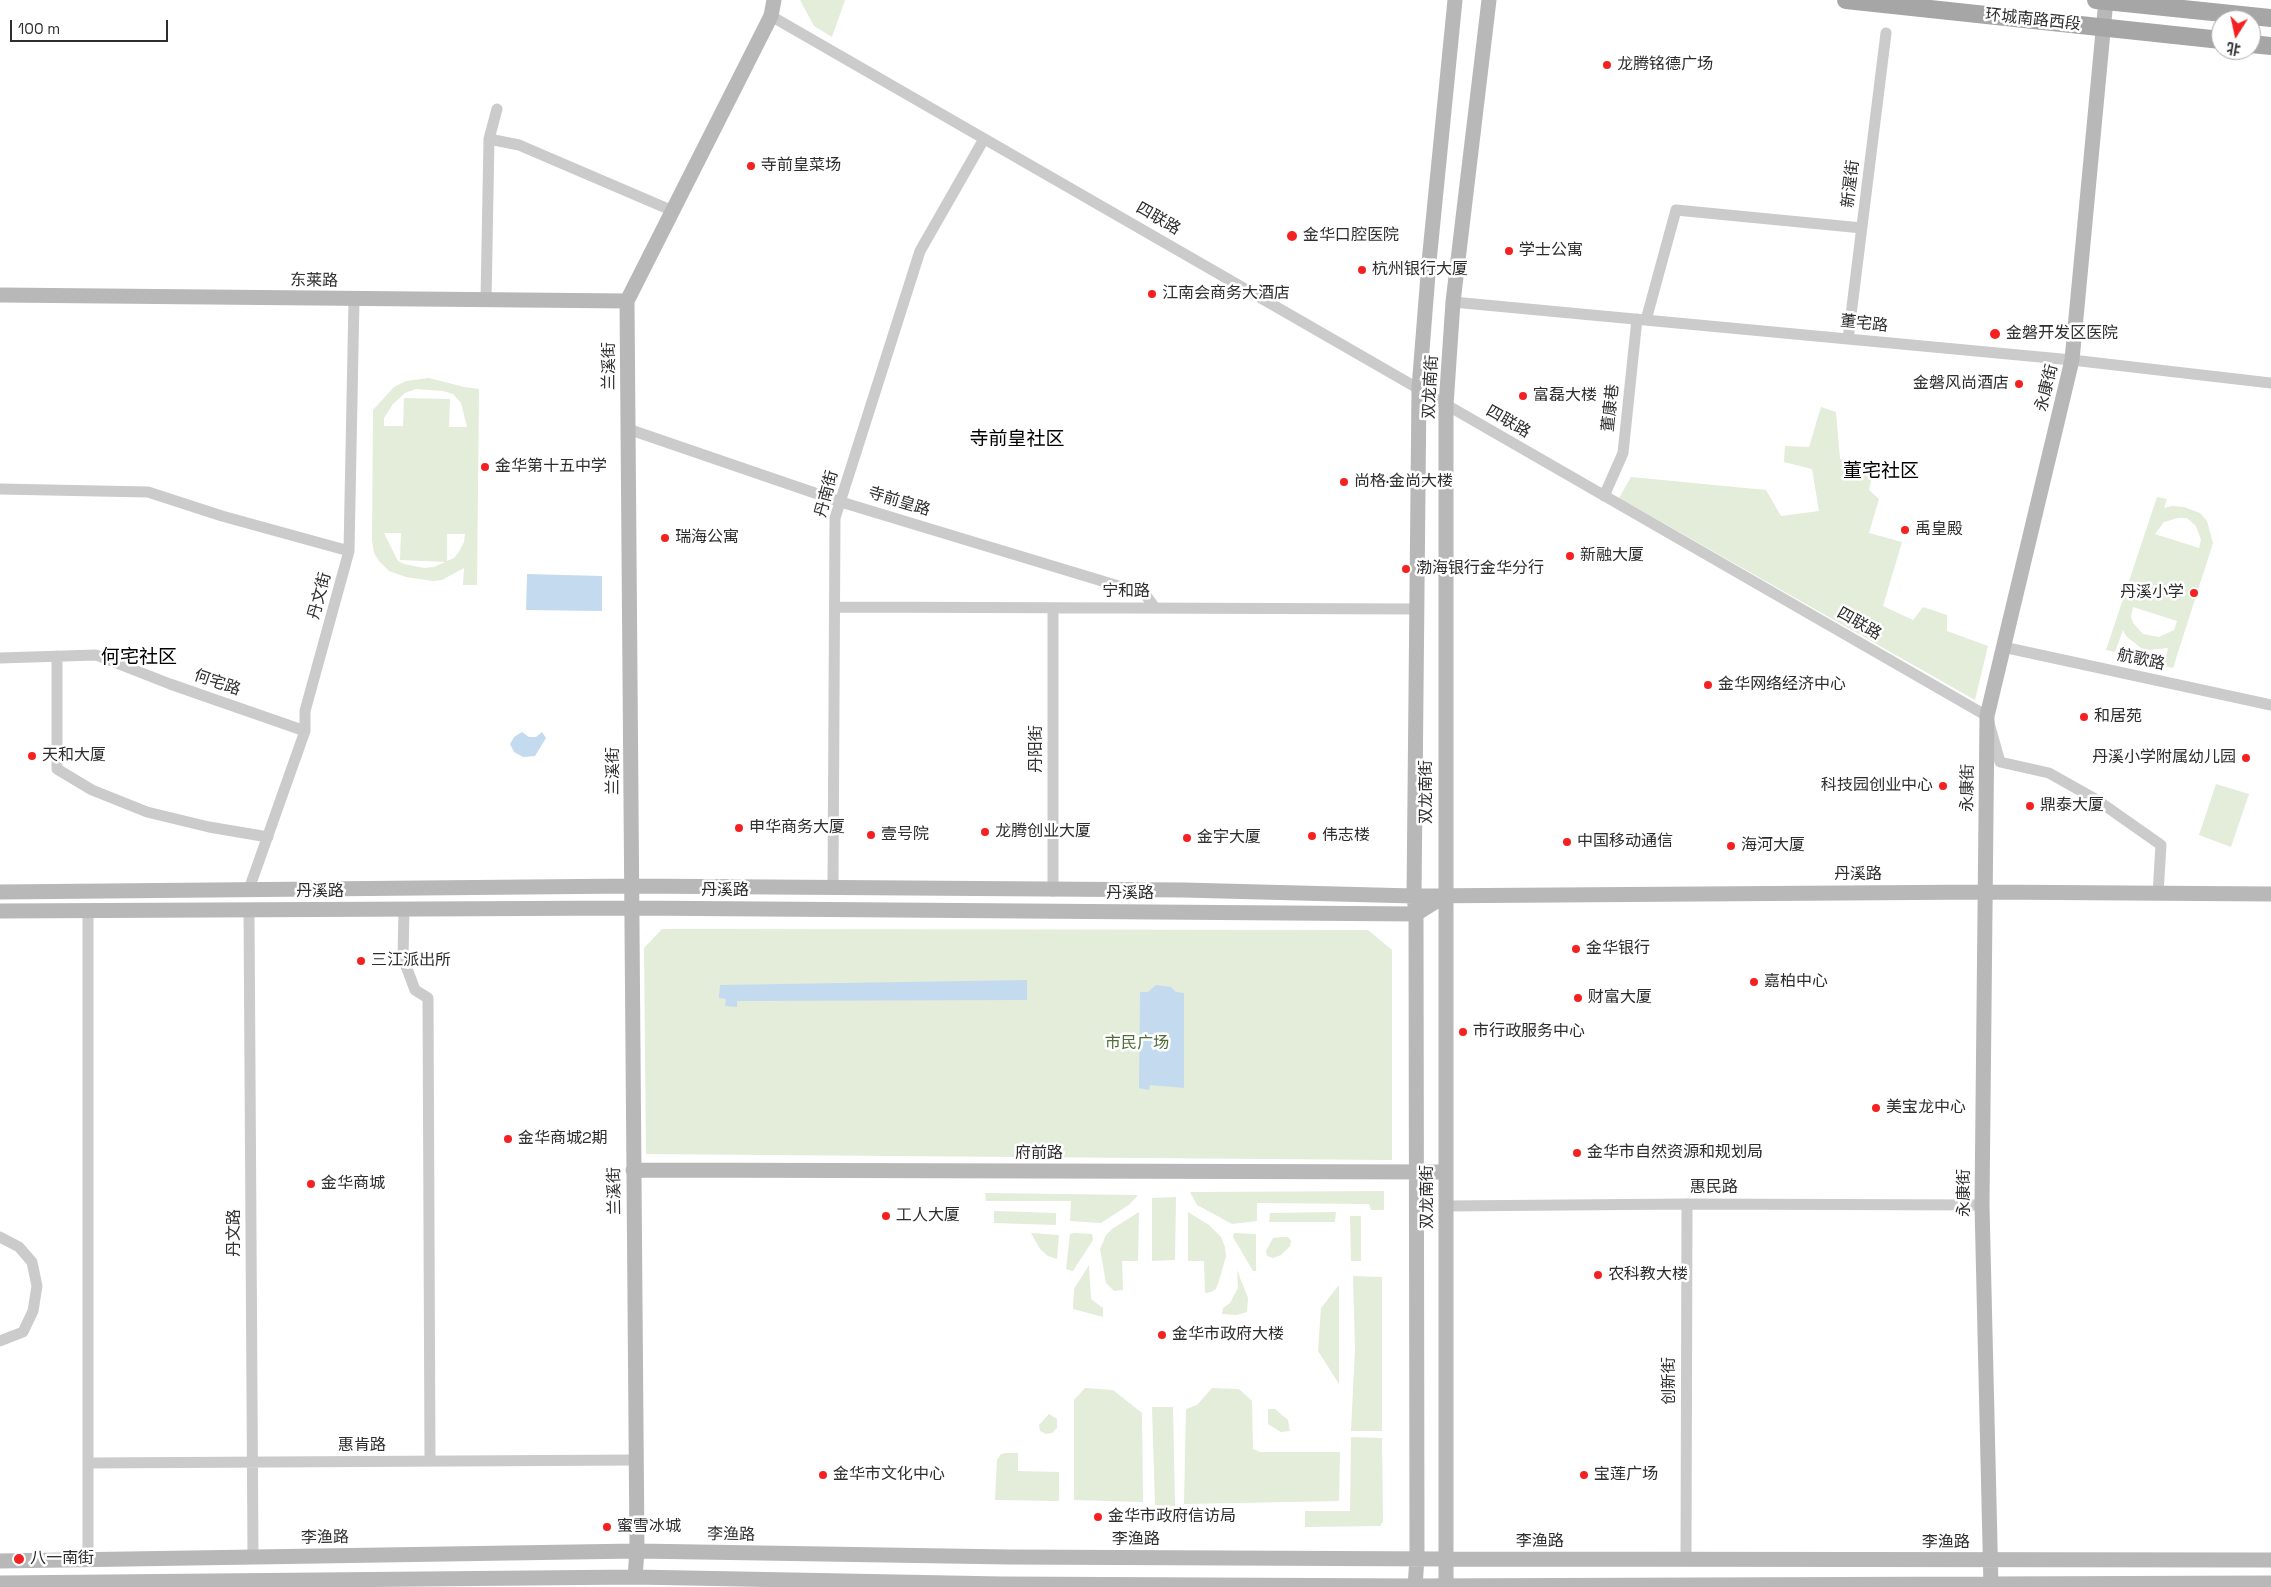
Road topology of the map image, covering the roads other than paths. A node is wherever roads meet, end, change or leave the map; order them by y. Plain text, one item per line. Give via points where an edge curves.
1 (774, 0) edge
2 (1444, 0) edge
3 (1455, 0) edge
4 (1489, 0) edge
5 (1846, 0) edge
6 (2102, 0) edge
7 (771, 16) junction
8 (1453, 18) junction
9 (2271, 18) edge
10 (2103, 28) junction
11 (1886, 34) dead end
12 (2211, 39) edge
13 (497, 109) dead end
14 (489, 138) junction
15 (984, 139) junction
16 (673, 211) junction
17 (1862, 228) junction
18 (0, 295) edge
19 (354, 299) junction
20 (486, 300) junction
21 (627, 302) junction
22 (1453, 302) junction
23 (1641, 320) junction
24 (1848, 338) junction
25 (2072, 360) junction
26 (2271, 383) edge
27 (1419, 388) junction
28 (1446, 405) junction
29 (628, 429) junction
30 (0, 489) edge
31 (1604, 496) junction
32 (840, 502) junction
33 (348, 551) junction
34 (835, 607) junction
35 (1053, 608) junction
36 (1156, 608) junction
37 (1418, 609) junction
38 (2003, 647) junction
39 (57, 656) junction
40 (0, 658) edge
41 (2271, 705) edge
42 (1987, 716) junction
43 (305, 732) junction
44 (268, 837) junction
45 (632, 886) junction
46 (833, 886) junction
47 (249, 889) junction
48 (1053, 890) junction
49 (0, 892) edge
50 (1985, 892) junction
51 (2158, 894) junction
52 (2271, 894) edge
53 (1414, 896) junction
54 (1445, 896) junction
55 (631, 908) junction
56 (404, 909) junction
57 (88, 910) junction
58 (249, 910) junction
59 (0, 911) edge
60 (1416, 914) junction
61 (633, 1170) junction
62 (1445, 1172) junction
63 (1416, 1173) junction
64 (1687, 1204) junction
65 (1982, 1205) junction
66 (1446, 1206) junction
67 (0, 1238) edge
68 (0, 1341) edge
69 (636, 1460) junction
70 (430, 1461) junction
71 (253, 1462) junction
72 (88, 1463) junction
73 (637, 1551) junction
74 (253, 1557) junction
75 (1417, 1558) junction
76 (1444, 1559) junction
77 (1686, 1559) junction
78 (88, 1560) junction
79 (2271, 1560) edge
80 (0, 1561) edge
81 (1990, 1561) junction
82 (635, 1577) junction
83 (0, 1583) edge
84 (2271, 1583) edge
85 (168, 1584) edge
86 (1002, 1585) edge
87 (1991, 1585) edge
88 (1240, 1586) edge
89 (1446, 1586) edge
90 (1694, 1586) edge
91 (1416, 1587) edge

1 - 7 main road, 兰溪街
2 - 8 main road
3 - 8 main road, 双龙南街
4 - 22 main road, 双龙南街
5 - 10 main road, 环城南路西段
6 - 9 main road
6 - 10 main road, 永康街
7 - 15 street, 四联路
7 - 16 main road, 兰溪街
8 - 27 main road, 双龙南街
10 - 12 main road, 环城南路西段
10 - 25 main road, 永康街
11 - 17 street, 新渥街
13 - 14 street
14 - 16 street via 519,145
14 - 20 street
15 - 27 street, 四联路
15 - 32 street, 丹南街 via 920,251
16 - 21 main road, 兰溪街
17 - 23 street, 董康巷 via 1676,210
17 - 24 street, 新渥街
18 - 19 main road, 东莱路
19 - 20 main road, 东莱路
19 - 33 street, 丹文街
20 - 21 main road, 东莱路
21 - 29 main road, 兰溪街
22 - 23 street, 董宅路
22 - 28 main road, 双龙南街
23 - 24 street, 董宅路
23 - 31 street, 董康巷 via 1624,453
24 - 25 street, 董宅路
25 - 26 street, 董宅路
25 - 38 main road, 永康街
27 - 28 street, 四联路
27 - 37 main road, 双龙南街
28 - 31 street, 四联路
28 - 54 main road, 双龙南街
29 - 32 street, 寺前皇路
29 - 45 main road, 兰溪街
30 - 33 street via 148,492
31 - 42 street, 四联路
32 - 34 street, 丹南街 via 835,518
32 - 36 street, 寺前皇路 via 1145,594
33 - 43 street, 丹文街 via 305,711
34 - 35 street, 宁和路
34 - 46 street, 丹南街
35 - 36 street, 宁和路
35 - 48 street, 丹阳街
36 - 37 street, 宁和路
37 - 53 main road, 双龙南街
38 - 41 street, 航歌路
38 - 42 main road, 永康街
39 - 40 street, 何宅路
39 - 43 street, 何宅路 via 96,654
39 - 44 street via 58,769 92,790 147,812
42 - 50 main road, 永康街
42 - 51 street via 2000,762 2049,773 2097,800 2161,845
43 - 44 street, 丹文街
44 - 47 street, 丹文街
45 - 46 main road, 丹溪路
45 - 47 main road, 丹溪路
45 - 55 main road, 兰溪街
46 - 48 main road, 丹溪路
47 - 49 main road, 丹溪路
48 - 53 main road, 丹溪路
50 - 51 main road, 丹溪路
50 - 54 main road, 丹溪路
50 - 65 main road, 永康街
51 - 52 main road, 丹溪路
53 - 54 main road, 丹溪路
53 - 60 main road, 双龙南街
54 - 60 main road
54 - 62 main road, 双龙南街
55 - 56 main road, 丹溪路
55 - 60 main road, 丹溪路
55 - 61 main road, 兰溪街
56 - 58 main road, 丹溪路
56 - 70 street via 404,958 415,990 428,998
57 - 58 main road, 丹溪路
57 - 59 main road, 丹溪路
57 - 72 street
58 - 71 street, 丹文路
60 - 63 main road, 双龙南街
61 - 63 main road, 府前路
61 - 69 main road, 兰溪街
62 - 63 main road, 府前路
62 - 66 main road, 双龙南街
63 - 75 main road, 双龙南街
64 - 65 street, 惠民路
64 - 66 street, 惠民路
64 - 77 street, 创新街
65 - 81 main road, 永康街
66 - 76 main road, 双龙南街
67 - 68 street via 19,1247 32,1262 38,1286 33,1311 22,1332
69 - 70 street, 惠肯路
69 - 73 main road, 兰溪街
70 - 71 street, 惠肯路
71 - 72 street, 惠肯路
71 - 74 street, 丹文路
72 - 78 street
73 - 74 main road, 李渔路
73 - 75 main road, 李渔路 via 1009,1557
73 - 82 main road, 兰溪街
74 - 78 main road, 李渔路
75 - 76 main road, 李渔路
75 - 91 main road, 双龙南街
76 - 77 main road, 李渔路
76 - 89 main road, 双龙南街
77 - 81 main road, 李渔路
78 - 80 main road, 李渔路
79 - 81 main road, 李渔路
81 - 87 main road, 永康街
82 - 85 main road
82 - 86 main road
83 - 85 main road
84 - 87 main road
86 - 88 main road
87 - 90 main road
88 - 91 main road
89 - 90 main road
89 - 91 main road

